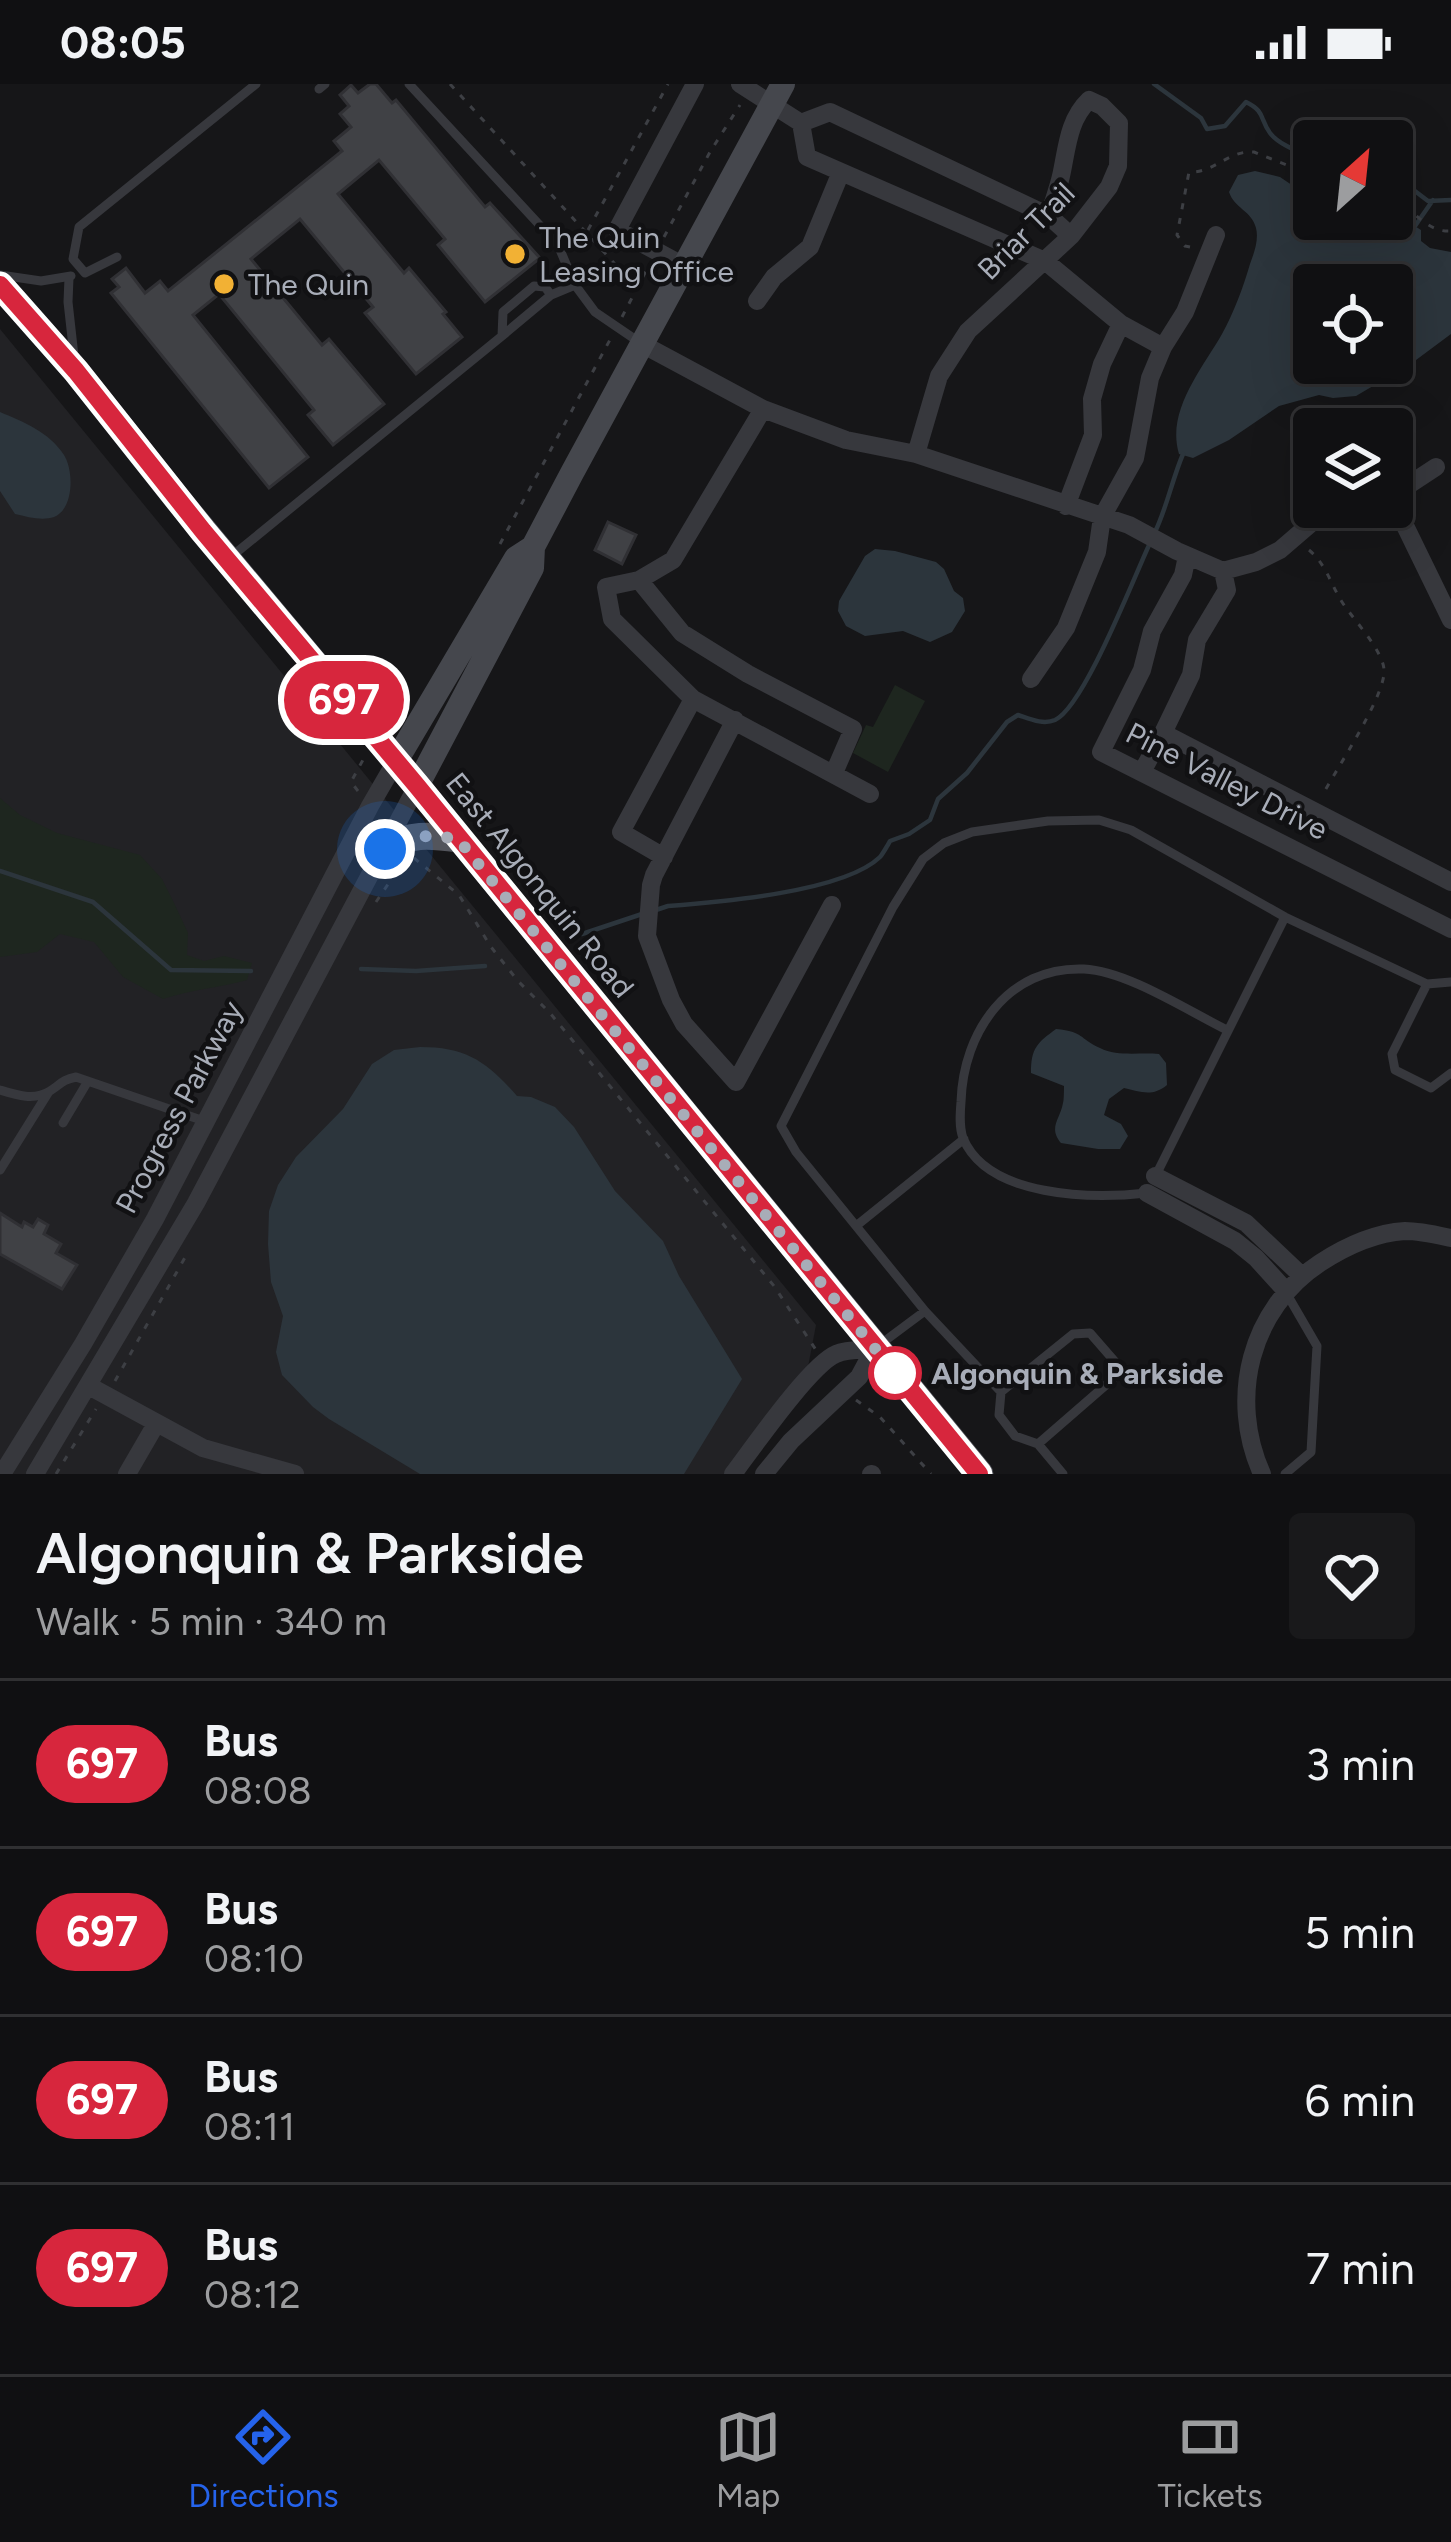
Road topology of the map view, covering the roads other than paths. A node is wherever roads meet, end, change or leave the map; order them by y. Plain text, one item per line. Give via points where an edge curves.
1 (256, 84) edge
2 (409, 84) edge
3 (695, 84) edge
4 (745, 87) edge
5 (778, 95) edge
6 (801, 123) junction
7 (841, 172) junction
8 (1048, 216) junction
9 (1072, 236) junction
10 (1213, 244) road end
11 (117, 257) dead end
12 (1045, 261) junction
13 (686, 267) junction
14 (79, 268) junction
15 (0, 275) edge
16 (69, 278) junction
17 (0, 285) edge
18 (574, 285) junction
19 (551, 295) junction
20 (758, 301) dead end
21 (1121, 324) junction
22 (502, 336) junction
23 (642, 344) junction
24 (1162, 347) junction
25 (76, 371) junction
26 (763, 409) junction
27 (916, 454) junction
28 (1436, 467) dead end
29 (1413, 483) edge
30 (1066, 506) junction
31 (1102, 517) junction
32 (1304, 528) edge
33 (1407, 528) edge
34 (533, 548) junction
35 (1182, 554) junction
36 (227, 560) junction
37 (1223, 571) junction
38 (639, 580) junction
39 (1451, 620) edge
40 (1031, 680) dead end
41 (692, 699) junction
42 (735, 720) junction
43 (1162, 733) junction
44 (396, 761) junction
45 (1142, 772) junction
46 (834, 773) junction
47 (417, 786) junction
48 (870, 794) dead end
49 (458, 839) junction
50 (397, 851) junction
51 (664, 857) junction
52 (1451, 882) edge
53 (832, 905) dead end
54 (1285, 917) junction
55 (1451, 929) edge
56 (1451, 982) edge
57 (1426, 984) junction
58 (1227, 1030) junction
59 (1451, 1073) edge
60 (88, 1081) junction
61 (0, 1090) edge
62 (48, 1093) junction
63 (207, 1122) junction
64 (63, 1124) dead end
65 (964, 1139) junction
66 (0, 1170) edge
67 (1151, 1184) junction
68 (856, 1226) junction
69 (1451, 1238) edge
70 (1301, 1275) junction
71 (1286, 1291) junction
72 (926, 1311) junction
73 (874, 1348) junction
74 (65, 1372) junction
75 (89, 1385) junction
76 (1001, 1392) junction
77 (156, 1424) junction
78 (1038, 1444) junction
79 (2, 1474) edge
80 (35, 1474) edge
81 (127, 1474) edge
82 (295, 1474) edge
83 (734, 1474) edge
84 (764, 1474) edge
85 (980, 1474) edge
86 (1064, 1474) edge
87 (1262, 1474) edge
88 (1285, 1474) edge

1 - 14 lane via 79,227
2 - 18 lane via 558,245
3 - 13 street via 617,230
4 - 5 street
5 - 6 street
5 - 13 street
6 - 7 street via 807,157
6 - 8 street via 830,112
7 - 12 street
7 - 20 street via 810,248 773,277
8 - 9 street
8 - 9 street, Briar Trail via 1069,135 1089,100 1119,123 1118,166
9 - 12 street, Briar Trail
10 - 24 street
11 - 14 lane via 85,273
12 - 21 street
12 - 27 street, Briar Trail via 968,331 939,376
13 - 23 street
14 - 16 lane
15 - 16 lane
16 - 25 lane
17 - 25 main road, East Algonquin Road
18 - 19 lane
18 - 23 lane via 595,312
19 - 22 lane
19 - 22 lane via 534,286 503,312
21 - 24 street
21 - 30 street via 1102,364 1092,399 1094,435
22 - 36 lane
23 - 26 street
23 - 34 street
24 - 31 street via 1135,458
25 - 36 main road, East Algonquin Road
26 - 27 street via 846,440
26 - 38 street via 673,560
27 - 30 street
28 - 29 street
30 - 31 street
31 - 35 street
31 - 40 street via 1097,552 1066,628
32 - 37 street via 1280,550
33 - 39 street
34 - 44 street via 516,559
34 - 47 street via 532,568
35 - 37 street
35 - 45 street, Pine Valley Drive via 1183,575 1102,752
36 - 44 main road, East Algonquin Road
37 - 43 street, Pine Valley Drive via 1227,590 1197,640 1191,675
38 - 41 street via 606,587 611,619
38 - 46 street via 682,633 853,729
41 - 42 street
41 - 51 street via 621,832
42 - 46 street
42 - 51 street
43 - 45 street
43 - 52 street, Pine Valley Drive
44 - 47 main road, East Algonquin Road
44 - 63 street, Progress Parkway
45 - 55 street, Pine Valley Drive
46 - 48 street
47 - 49 main road, East Algonquin Road
47 - 50 street, Progress Parkway
49 - 50 main road via 421,834 400,840
49 - 73 main road, East Algonquin Road
50 - 75 street, Progress Parkway
51 - 53 street via 651,885 647,935 684,1024 736,1082
54 - 57 lane
54 - 58 lane
54 - 68 lane via 1100,820 972,832 944,843 923,859 892,907 781,1126
56 - 57 lane
57 - 59 lane via 1392,1054 1395,1070 1432,1088
58 - 65 lane via 1101,971 1063,970 1028,981 976,1035 962,1080
58 - 67 lane
60 - 62 lane via 60,1080
60 - 63 lane
60 - 64 lane
61 - 62 lane via 24,1098
62 - 66 lane
63 - 74 street, Progress Parkway
65 - 67 lane via 992,1170 1024,1185 1097,1196
65 - 68 lane
67 - 70 street via 1246,1223
67 - 71 street via 1235,1241
68 - 72 lane
69 - 70 street via 1407,1231 1374,1237
70 - 71 street
71 - 87 street via 1255,1342 1245,1400
71 - 88 lane via 1317,1346 1311,1452
72 - 73 lane
72 - 76 lane
73 - 83 street via 825,1361
73 - 84 street via 859,1377
73 - 85 main road, East Algonquin Road
74 - 75 lane
74 - 79 street, Progress Parkway
75 - 77 street
75 - 80 street, Progress Parkway
76 - 78 lane via 999,1415 1015,1436
76 - 78 lane via 1073,1334 1090,1334 1117,1364 1114,1378
77 - 81 street
77 - 82 street via 203,1448
78 - 86 lane

